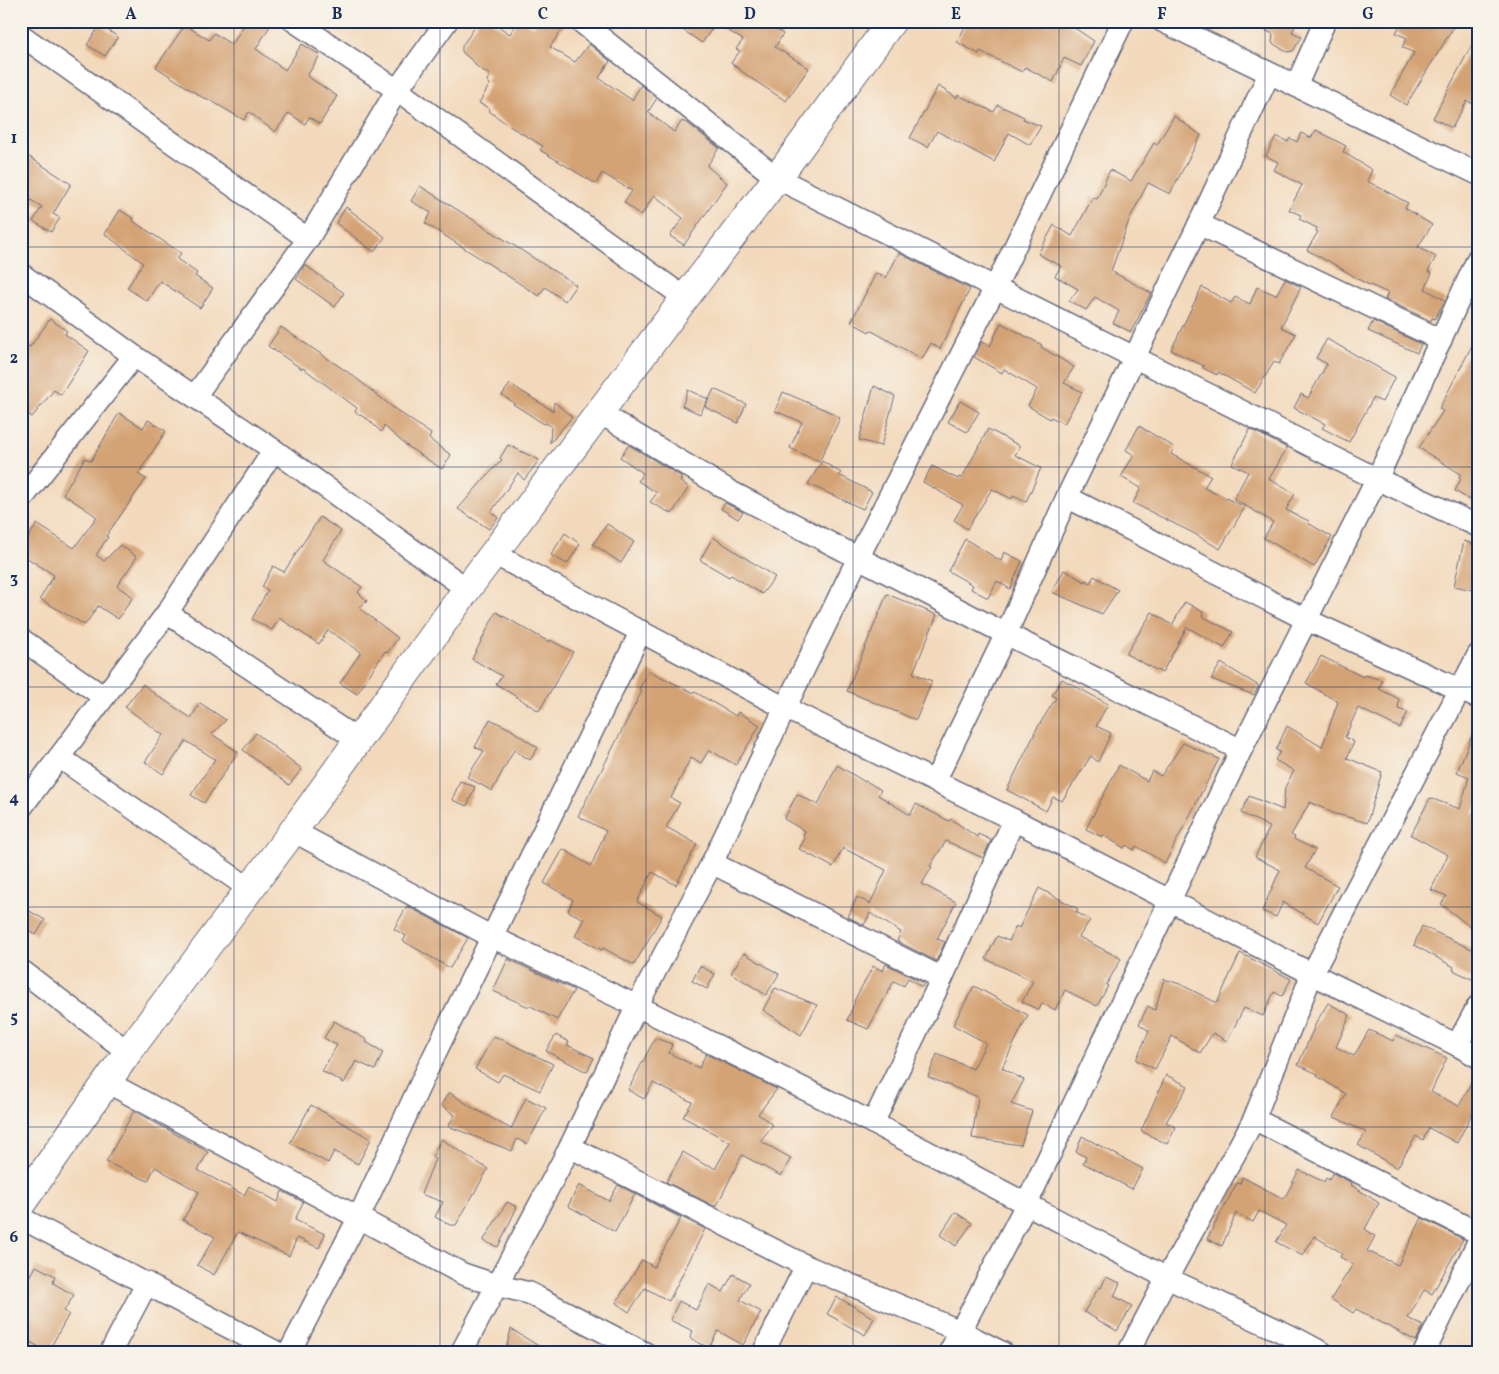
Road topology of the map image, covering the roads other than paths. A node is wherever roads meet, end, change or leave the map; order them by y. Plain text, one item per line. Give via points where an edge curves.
1 (294, 21) edge
2 (447, 21) edge
3 (580, 21) edge
4 (1123, 21) edge
5 (1162, 21) edge
6 (1325, 21) edge
7 (889, 22) edge
8 (21, 36) edge
9 (1269, 74) junction
10 (1296, 86) junction
11 (397, 90) junction
12 (1478, 174) edge
13 (777, 178) junction
14 (1200, 224) junction
15 (308, 239) junction
16 (1478, 258) edge
17 (21, 274) edge
18 (995, 288) junction
19 (684, 298) junction
20 (1441, 340) junction
21 (134, 356) junction
22 (1135, 357) junction
23 (195, 396) junction
24 (600, 413) junction
25 (274, 450) junction
26 (1377, 479) junction
27 (1067, 497) junction
28 (22, 498) edge
29 (1478, 526) edge
30 (494, 554) junction
31 (858, 558) junction
32 (467, 589) junction
33 (167, 612) junction
34 (1307, 620) junction
35 (641, 631) junction
36 (1006, 634) junction
37 (21, 639) edge
38 (1478, 655) edge
39 (1469, 694) edge
40 (104, 697) junction
41 (785, 708) junction
42 (358, 740) junction
43 (1241, 750) junction
44 (59, 757) junction
45 (935, 781) junction
46 (21, 808) edge
47 (1014, 820) junction
48 (293, 831) junction
49 (712, 863) junction
50 (250, 890) junction
51 (1169, 900) junction
52 (492, 937) junction
53 (21, 970) edge
54 (1312, 974) junction
55 (942, 978) junction
56 (637, 1006) junction
57 (1478, 1006) edge
58 (1457, 1045) junction
59 (128, 1052) junction
60 (1478, 1056) edge
61 (107, 1082) junction
62 (1254, 1119) junction
63 (873, 1123) junction
64 (570, 1147) junction
65 (21, 1204) edge
66 (1026, 1205) junction
67 (359, 1217) junction
68 (21, 1218) edge
69 (1478, 1233) edge
70 (1478, 1242) edge
71 (806, 1266) junction
72 (1166, 1278) junction
73 (146, 1283) junction
74 (496, 1285) junction
75 (960, 1331) junction
76 (110, 1353) edge
77 (278, 1353) edge
78 (289, 1353) edge
79 (461, 1353) edge
80 (645, 1353) edge
81 (763, 1353) edge
82 (949, 1353) edge
83 (1003, 1353) edge
84 (1128, 1353) edge
85 (1323, 1353) edge
86 (1424, 1353) edge

1 - 11 street
2 - 11 street
3 - 13 street
4 - 18 street
5 - 9 street
6 - 10 street
7 - 13 street
8 - 15 street
9 - 10 street
9 - 14 street
10 - 12 street
11 - 15 street
11 - 19 street
13 - 18 street
13 - 19 street
14 - 20 street
14 - 22 street
15 - 23 street
16 - 20 street
17 - 21 street
18 - 22 street
18 - 31 street
19 - 24 street
20 - 26 street
21 - 23 street
21 - 28 street
22 - 26 street
22 - 27 street
23 - 25 street
24 - 30 street
24 - 31 street via 733,493
25 - 32 street
25 - 33 street
26 - 29 street
26 - 34 street
27 - 34 street
27 - 36 street
30 - 32 street
30 - 35 street
31 - 36 street
31 - 41 street
32 - 42 street
33 - 40 street
33 - 42 street
34 - 39 street
34 - 43 street
35 - 41 street
35 - 52 street
36 - 43 street
36 - 45 street
37 - 40 street
38 - 39 street
39 - 54 street
40 - 44 street
41 - 45 street
41 - 49 street
42 - 48 street
43 - 51 street
44 - 46 street
44 - 50 street
45 - 47 street
47 - 51 street
47 - 55 street
48 - 50 street
48 - 52 street
49 - 55 street
49 - 56 street
50 - 59 street
51 - 54 street
51 - 66 street
52 - 56 street
52 - 67 street
53 - 59 street
54 - 58 street
54 - 62 street
55 - 63 street
56 - 63 street
56 - 64 street
57 - 58 street
58 - 60 street
59 - 61 street
61 - 65 street
61 - 67 street
62 - 69 street
62 - 72 street
63 - 66 street
64 - 71 street
64 - 74 street
66 - 72 street
66 - 75 street
67 - 74 street via 463,1274
67 - 78 street
68 - 73 street
70 - 86 street
71 - 75 street
71 - 81 street
72 - 84 street
72 - 85 street
73 - 76 street
73 - 77 street
74 - 79 street
74 - 80 street via 529,1293
75 - 82 street
75 - 83 street

